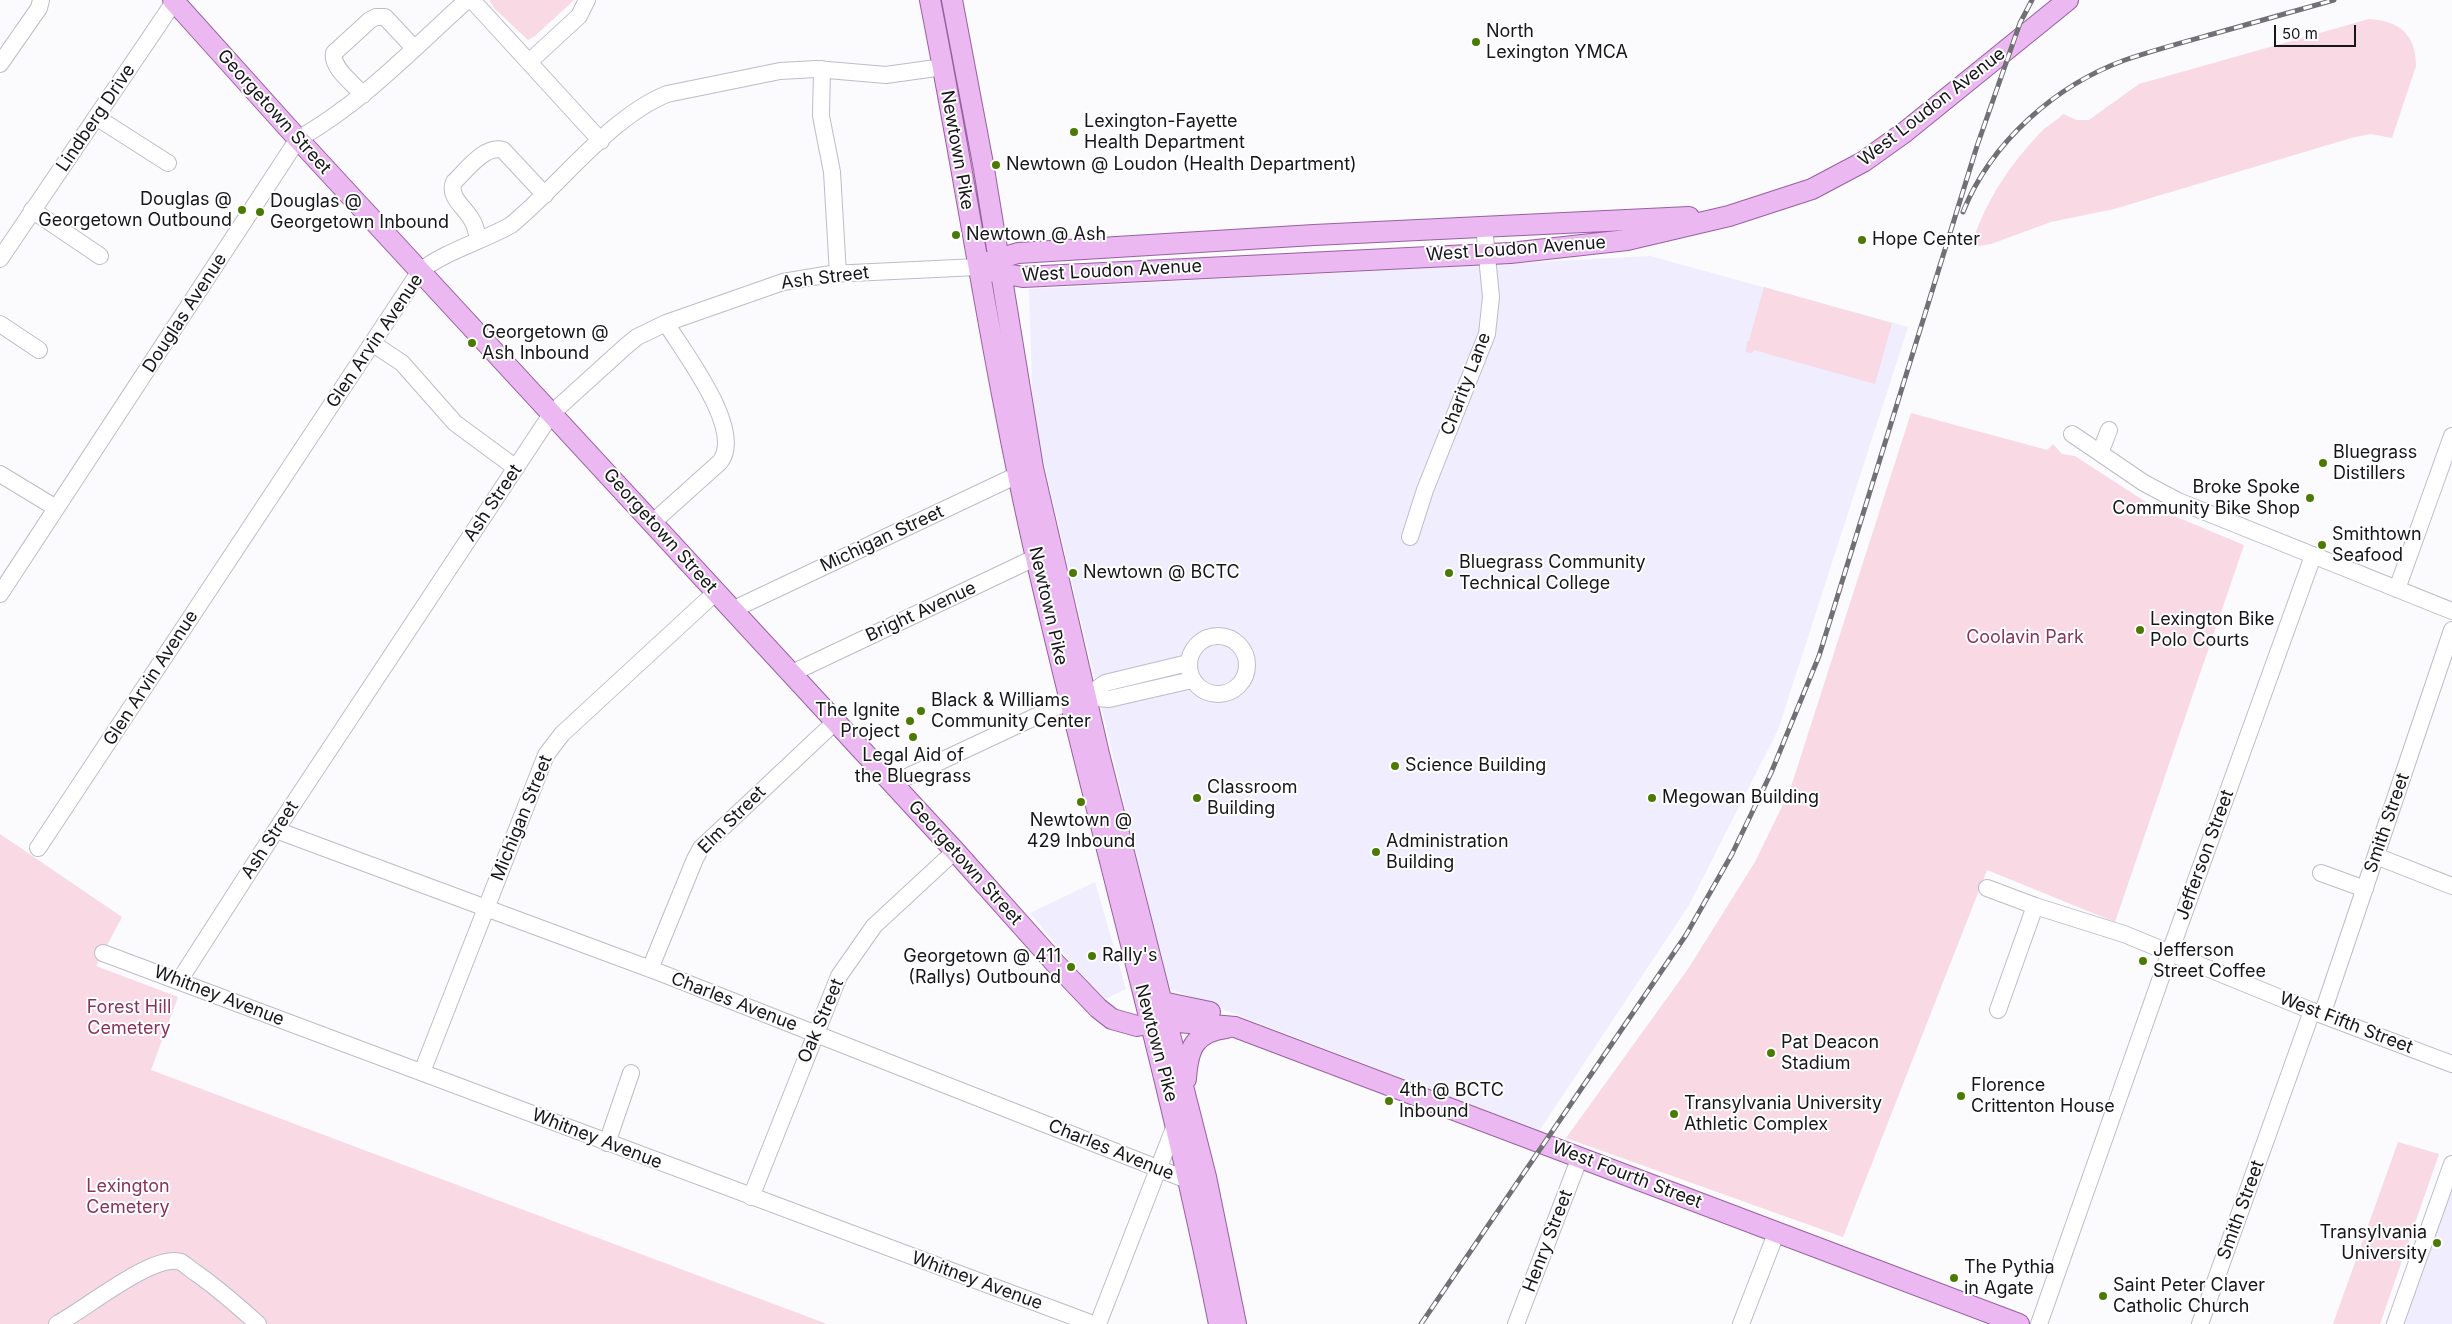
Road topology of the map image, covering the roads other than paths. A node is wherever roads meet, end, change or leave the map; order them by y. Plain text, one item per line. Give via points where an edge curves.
1 (41, 0) edge
2 (467, 0) edge
3 (472, 0) edge
4 (587, 0) edge
5 (930, 0) edge
6 (952, 0) edge
7 (2068, 0) edge
8 (174, 1) edge
9 (414, 48) junction
10 (529, 62) junction
11 (0, 64) edge
12 (943, 67) junction
13 (822, 70) junction
14 (363, 95) junction
15 (96, 117) junction
16 (298, 139) junction
17 (601, 141) junction
18 (168, 163) dead end
19 (545, 195) junction
20 (32, 210) junction
21 (1729, 216) junction
22 (1484, 226) junction
23 (478, 240) junction
24 (1486, 254) junction
25 (100, 256) dead end
26 (0, 259) edge
27 (1000, 266) junction
28 (977, 267) junction
29 (420, 271) junction
30 (838, 274) junction
31 (666, 323) junction
32 (0, 324) edge
33 (372, 343) junction
34 (39, 350) dead end
35 (552, 414) junction
36 (2110, 430) dead end
37 (2072, 434) dead end
38 (2452, 436) edge
39 (2100, 453) junction
40 (516, 468) junction
41 (1026, 471) junction
42 (0, 474) edge
43 (56, 508) junction
44 (652, 523) junction
45 (1410, 537) dead end
46 (1043, 554) junction
47 (2313, 556) junction
48 (2397, 590) junction
49 (716, 592) junction
50 (0, 594) edge
51 (732, 610) junction
52 (2452, 611) edge
53 (2452, 630) edge
54 (1188, 662) junction
55 (792, 673) junction
56 (1192, 680) junction
57 (1077, 699) junction
58 (836, 721) junction
59 (892, 784) junction
60 (276, 830) junction
61 (38, 848) dead end
62 (956, 851) junction
63 (2376, 856) junction
64 (2321, 872) dead end
65 (2452, 886) edge
66 (1988, 888) dead end
67 (2365, 889) junction
68 (2035, 906) junction
69 (485, 909) junction
70 (2170, 952) junction
71 (103, 953) dead end
72 (650, 969) junction
73 (179, 981) junction
74 (1998, 1010) dead end
75 (2317, 1013) junction
76 (1160, 1015) junction
77 (1235, 1027) junction
78 (815, 1033) junction
79 (2452, 1064) edge
80 (422, 1072) junction
81 (632, 1073) dead end
82 (1185, 1092) junction
83 (1176, 1123) junction
84 (607, 1143) junction
85 (1580, 1157) junction
86 (2452, 1164) edge
87 (1159, 1169) junction
88 (1190, 1181) junction
89 (751, 1197) junction
90 (1777, 1231) junction
91 (57, 1324) edge
92 (258, 1324) edge
93 (1093, 1324) edge
94 (1098, 1324) edge
95 (1219, 1324) edge
96 (1236, 1324) edge
97 (1516, 1324) edge
98 (1741, 1324) edge
99 (2019, 1324) edge
100 (2039, 1324) edge
101 (2200, 1324) edge
102 (2395, 1324) edge

1 - 11 street
2 - 9 street, Douglas Avenue
3 - 10 street
4 - 10 street via 579,16
5 - 12 main road, Newtown Pike
6 - 27 main road, Newtown Pike
7 - 21 main road, West Loudon Avenue via 1905,132 1856,166 1806,191
8 - 15 street, Lindberg Drive
8 - 16 main road, Georgetown Street
9 - 14 street, Douglas Avenue
9 - 14 street via 385,17 380,16 370,20 348,40 334,53 334,57 338,67
10 - 17 street
12 - 13 street, Glen Arvin Avenue via 886,75
12 - 28 main road, Newtown Pike
13 - 17 street, Glen Arvin Avenue via 780,71 667,94 629,115
13 - 30 street via 820,116 832,172
14 - 16 street, Douglas Avenue via 337,116
15 - 18 street
15 - 20 street, Lindberg Drive
16 - 29 main road, Georgetown Street
16 - 43 street, Douglas Avenue
17 - 19 street, Glen Arvin Avenue
19 - 23 street, Glen Arvin Avenue via 511,226
19 - 23 street via 503,150 486,152 452,187 455,198 472,218
20 - 25 street
20 - 26 street, Lindberg Drive
21 - 22 main road, West Loudon Avenue
21 - 24 main road, West Loudon Avenue via 1627,240
22 - 24 street, Charity Lane
22 - 27 main road, West Loudon Avenue via 1018,253
23 - 29 street, Glen Arvin Avenue
24 - 27 main road, West Loudon Avenue via 1023,277
24 - 45 street, Charity Lane via 1491,297 1487,334 1425,490
27 - 28 main road, West Loudon Avenue
27 - 41 main road, Newtown Pike
28 - 30 street, Ash Street
28 - 41 main road, Newtown Pike
29 - 33 street, Glen Arvin Avenue
29 - 35 main road, Georgetown Street
30 - 31 street, Ash Street via 768,286
31 - 35 street, Ash Street via 637,337
31 - 44 street via 717,406 727,450 720,462
32 - 34 street
33 - 40 street via 402,364 456,423
33 - 61 street, Glen Arvin Avenue
35 - 40 street, Ash Street
35 - 44 main road, Georgetown Street
36 - 39 street
37 - 39 street
38 - 48 street
39 - 47 street via 2178,501
40 - 60 street, Ash Street
41 - 46 main road, Newtown Pike
41 - 51 street, Michigan Street
42 - 43 street
43 - 50 street, Douglas Avenue
44 - 49 main road, Georgetown Street
46 - 55 street, Bright Avenue
46 - 57 main road, Newtown Pike
47 - 48 street
47 - 70 street, Jefferson Street
48 - 52 street
49 - 51 main road, Georgetown Street
49 - 69 street, Michigan Street via 552,745 538,770
51 - 55 main road, Georgetown Street
53 - 63 street, Smith Street
54 - 56 street
54 - 56 street via 1203,640 1222,636 1232,638 1240,645 1248,663 1242,682 1225,694 1210,694
54 - 57 street via 1104,683
55 - 58 main road, Georgetown Street
56 - 57 street via 1108,699
57 - 59 street
57 - 76 main road, Newtown Pike
58 - 59 main road, Georgetown Street
58 - 72 street, Elm Street via 702,848
59 - 62 main road, Georgetown Street
60 - 69 street, Charles Avenue
60 - 73 street, Ash Street
62 - 76 main road, Georgetown Street via 1098,1008 1118,1022 1137,1026
62 - 78 street, Oak Street via 874,926 860,944 838,976
63 - 65 street
63 - 67 street, Smith Street
64 - 67 street
66 - 68 street, West Fifth Street
67 - 75 street, Smith Street
68 - 70 street, West Fifth Street
68 - 74 street
69 - 72 street, Charles Avenue
69 - 80 street, Michigan Street
70 - 75 street, West Fifth Street
70 - 100 street, Jefferson Street
71 - 73 street, Whitney Avenue
72 - 78 street, Charles Avenue
73 - 80 street, Whitney Avenue
75 - 79 street, West Fifth Street
75 - 101 street, Smith Street
76 - 77 main road, West Fourth Street
76 - 82 main road, Newtown Pike
76 - 83 main road, Newtown Pike
77 - 82 main road via 1204,1034 1193,1045
77 - 85 main road, West Fourth Street
78 - 87 street, Charles Avenue
78 - 89 street, Oak Street
80 - 84 street, Whitney Avenue
81 - 84 street
82 - 96 main road, Newtown Pike via 1209,1187
83 - 87 street
83 - 88 main road, Newtown Pike
84 - 89 street, Whitney Avenue
85 - 90 main road, West Fourth Street
85 - 97 street, Henry Street
86 - 102 street
87 - 88 street, Charles Avenue
87 - 94 street
88 - 95 main road, Newtown Pike
89 - 93 street, Whitney Avenue
90 - 98 street
90 - 99 main road, West Fourth Street
91 - 92 street via 141,1270 163,1262 180,1262 219,1289

